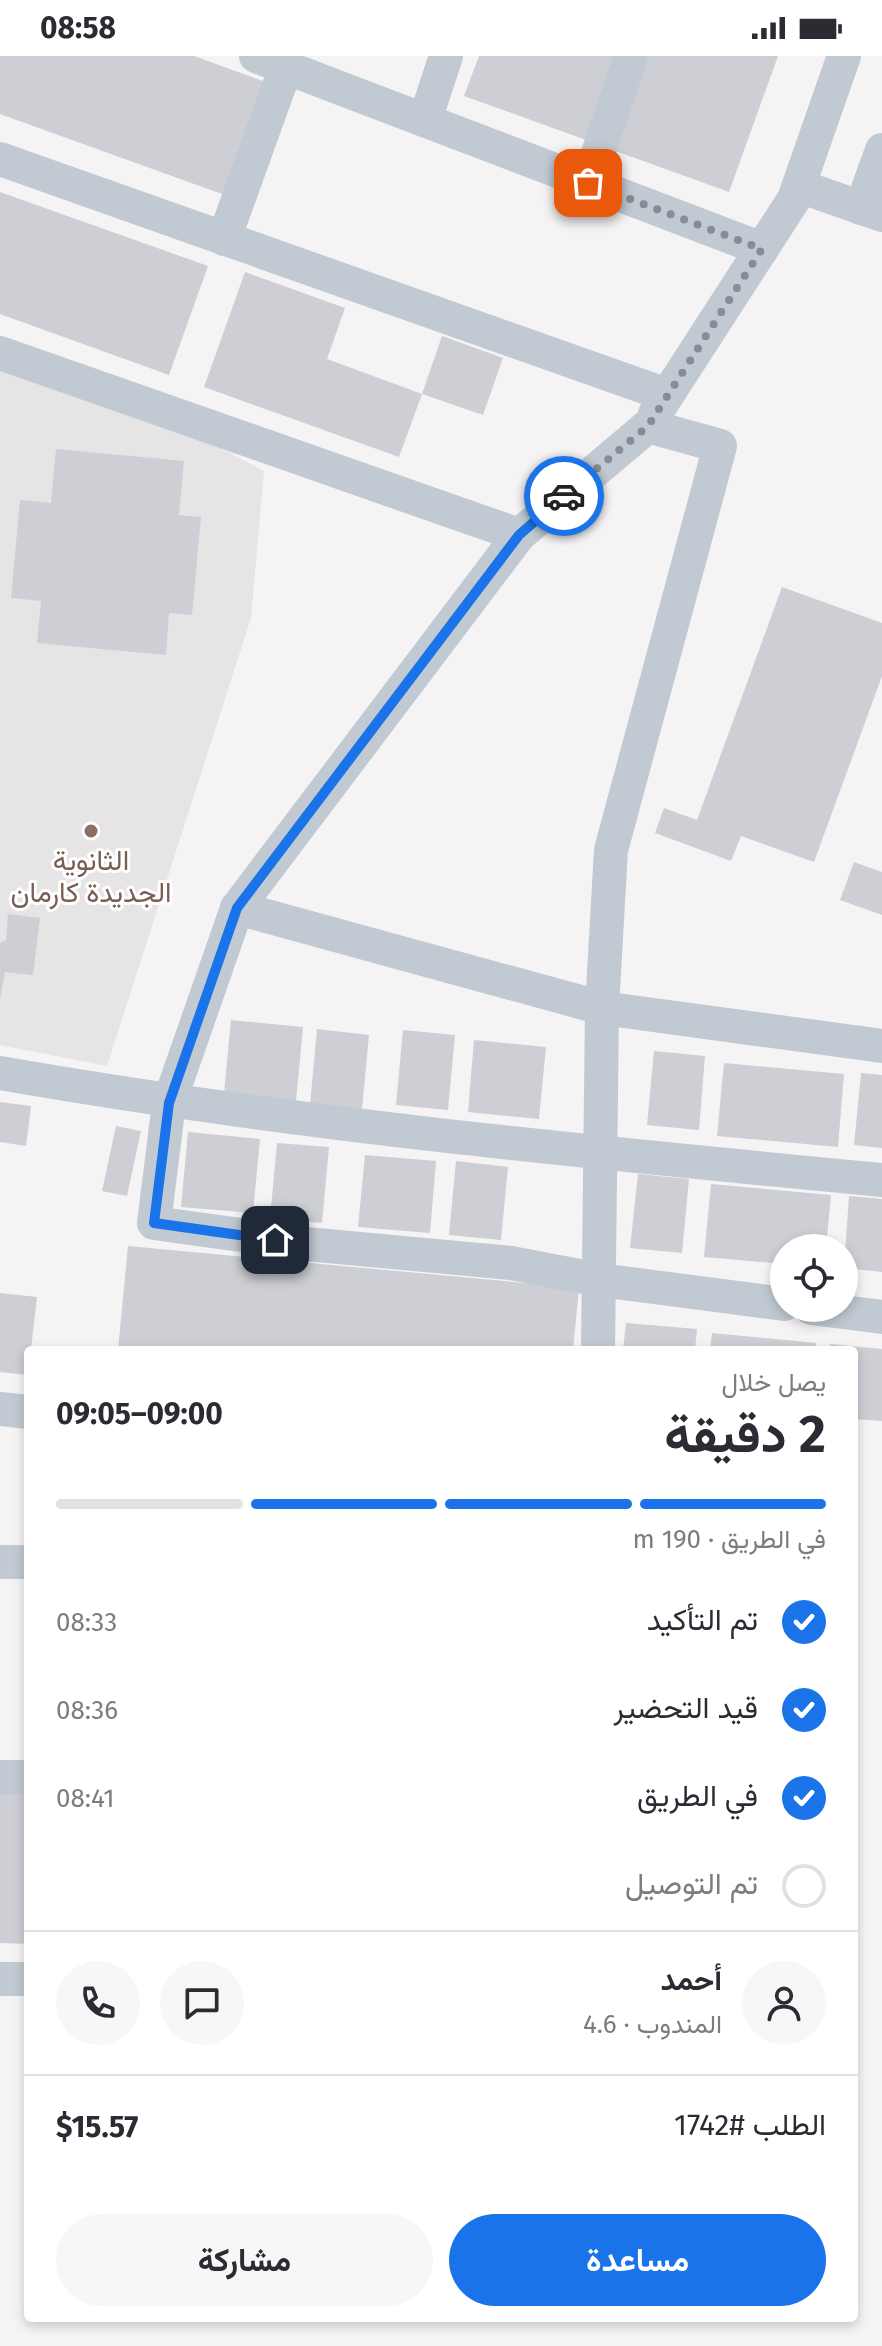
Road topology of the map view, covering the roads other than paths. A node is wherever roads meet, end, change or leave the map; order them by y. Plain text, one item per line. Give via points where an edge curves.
1 (446, 56) edge
2 (631, 56) edge
3 (844, 56) edge
4 (291, 64) edge
5 (425, 120) junction
6 (882, 150) edge
7 (0, 159) edge
8 (588, 183) junction
9 (799, 186) junction
10 (871, 212) edge
11 (224, 239) junction
12 (762, 249) junction
13 (0, 353) edge
14 (667, 395) junction
15 (648, 426) junction
16 (519, 535) junction
17 (237, 908) junction
18 (602, 1008) junction
19 (882, 1046) edge
20 (0, 1073) edge
21 (169, 1103) junction
22 (601, 1153) junction
23 (882, 1180) edge
24 (600, 1280) junction
25 (770, 1302) edge
26 (858, 1314) edge
27 (882, 1317) edge
28 (598, 1346) edge
29 (0, 1409) edge
30 (24, 1412) edge
31 (0, 1562) edge
32 (24, 1562) edge
33 (0, 1777) edge
34 (24, 1777) edge
35 (0, 1979) edge
36 (24, 1979) edge

1 - 5 street
2 - 8 street
3 - 9 street
4 - 5 street
4 - 11 street
5 - 8 street
6 - 10 street
7 - 11 street
8 - 12 street
9 - 10 street
9 - 12 street
11 - 14 street
12 - 14 street
13 - 16 street
14 - 15 street
15 - 16 street
15 - 18 street via 720,446 611,850
16 - 17 street
17 - 18 street
17 - 21 street
18 - 19 street
18 - 22 street
20 - 21 street
21 - 22 street
21 - 24 street via 154,1223 511,1263
22 - 23 street
22 - 24 street
24 - 25 street
24 - 28 street
26 - 27 street
29 - 30 street
31 - 32 street
33 - 34 street
35 - 36 street

